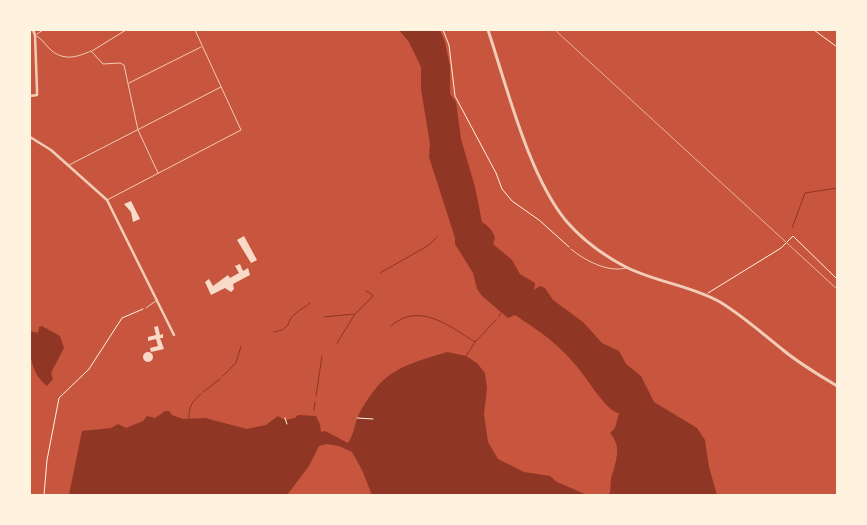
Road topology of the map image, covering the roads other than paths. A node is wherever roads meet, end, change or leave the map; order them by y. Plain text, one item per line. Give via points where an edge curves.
1 (33, 30) edge
2 (44, 30) edge
3 (126, 30) edge
4 (195, 30) edge
5 (488, 30) edge
6 (35, 35) junction
7 (203, 47) junction
8 (91, 51) junction
9 (128, 84) junction
10 (222, 87) junction
11 (30, 96) edge
12 (138, 130) junction
13 (30, 137) edge
14 (69, 165) junction
15 (158, 174) junction
16 (107, 200) junction
17 (571, 249) road end
18 (626, 267) junction
19 (157, 300) junction
20 (146, 308) road end
21 (174, 335) dead end
22 (837, 386) edge

1 - 6 street
2 - 6 lane
3 - 8 lane
4 - 7 lane
5 - 18 street via 519,125 552,200 580,235
6 - 8 lane via 64,57 77,57
6 - 11 street via 36,95
7 - 9 lane
7 - 10 lane
8 - 9 lane via 103,64 122,63
9 - 12 lane
10 - 12 lane
10 - 15 lane via 241,130
12 - 14 lane
12 - 15 lane
13 - 14 street
14 - 16 street
15 - 16 lane
16 - 19 street
17 - 18 lane via 604,266
18 - 22 street via 705,295 725,306
19 - 20 lane
19 - 21 street

